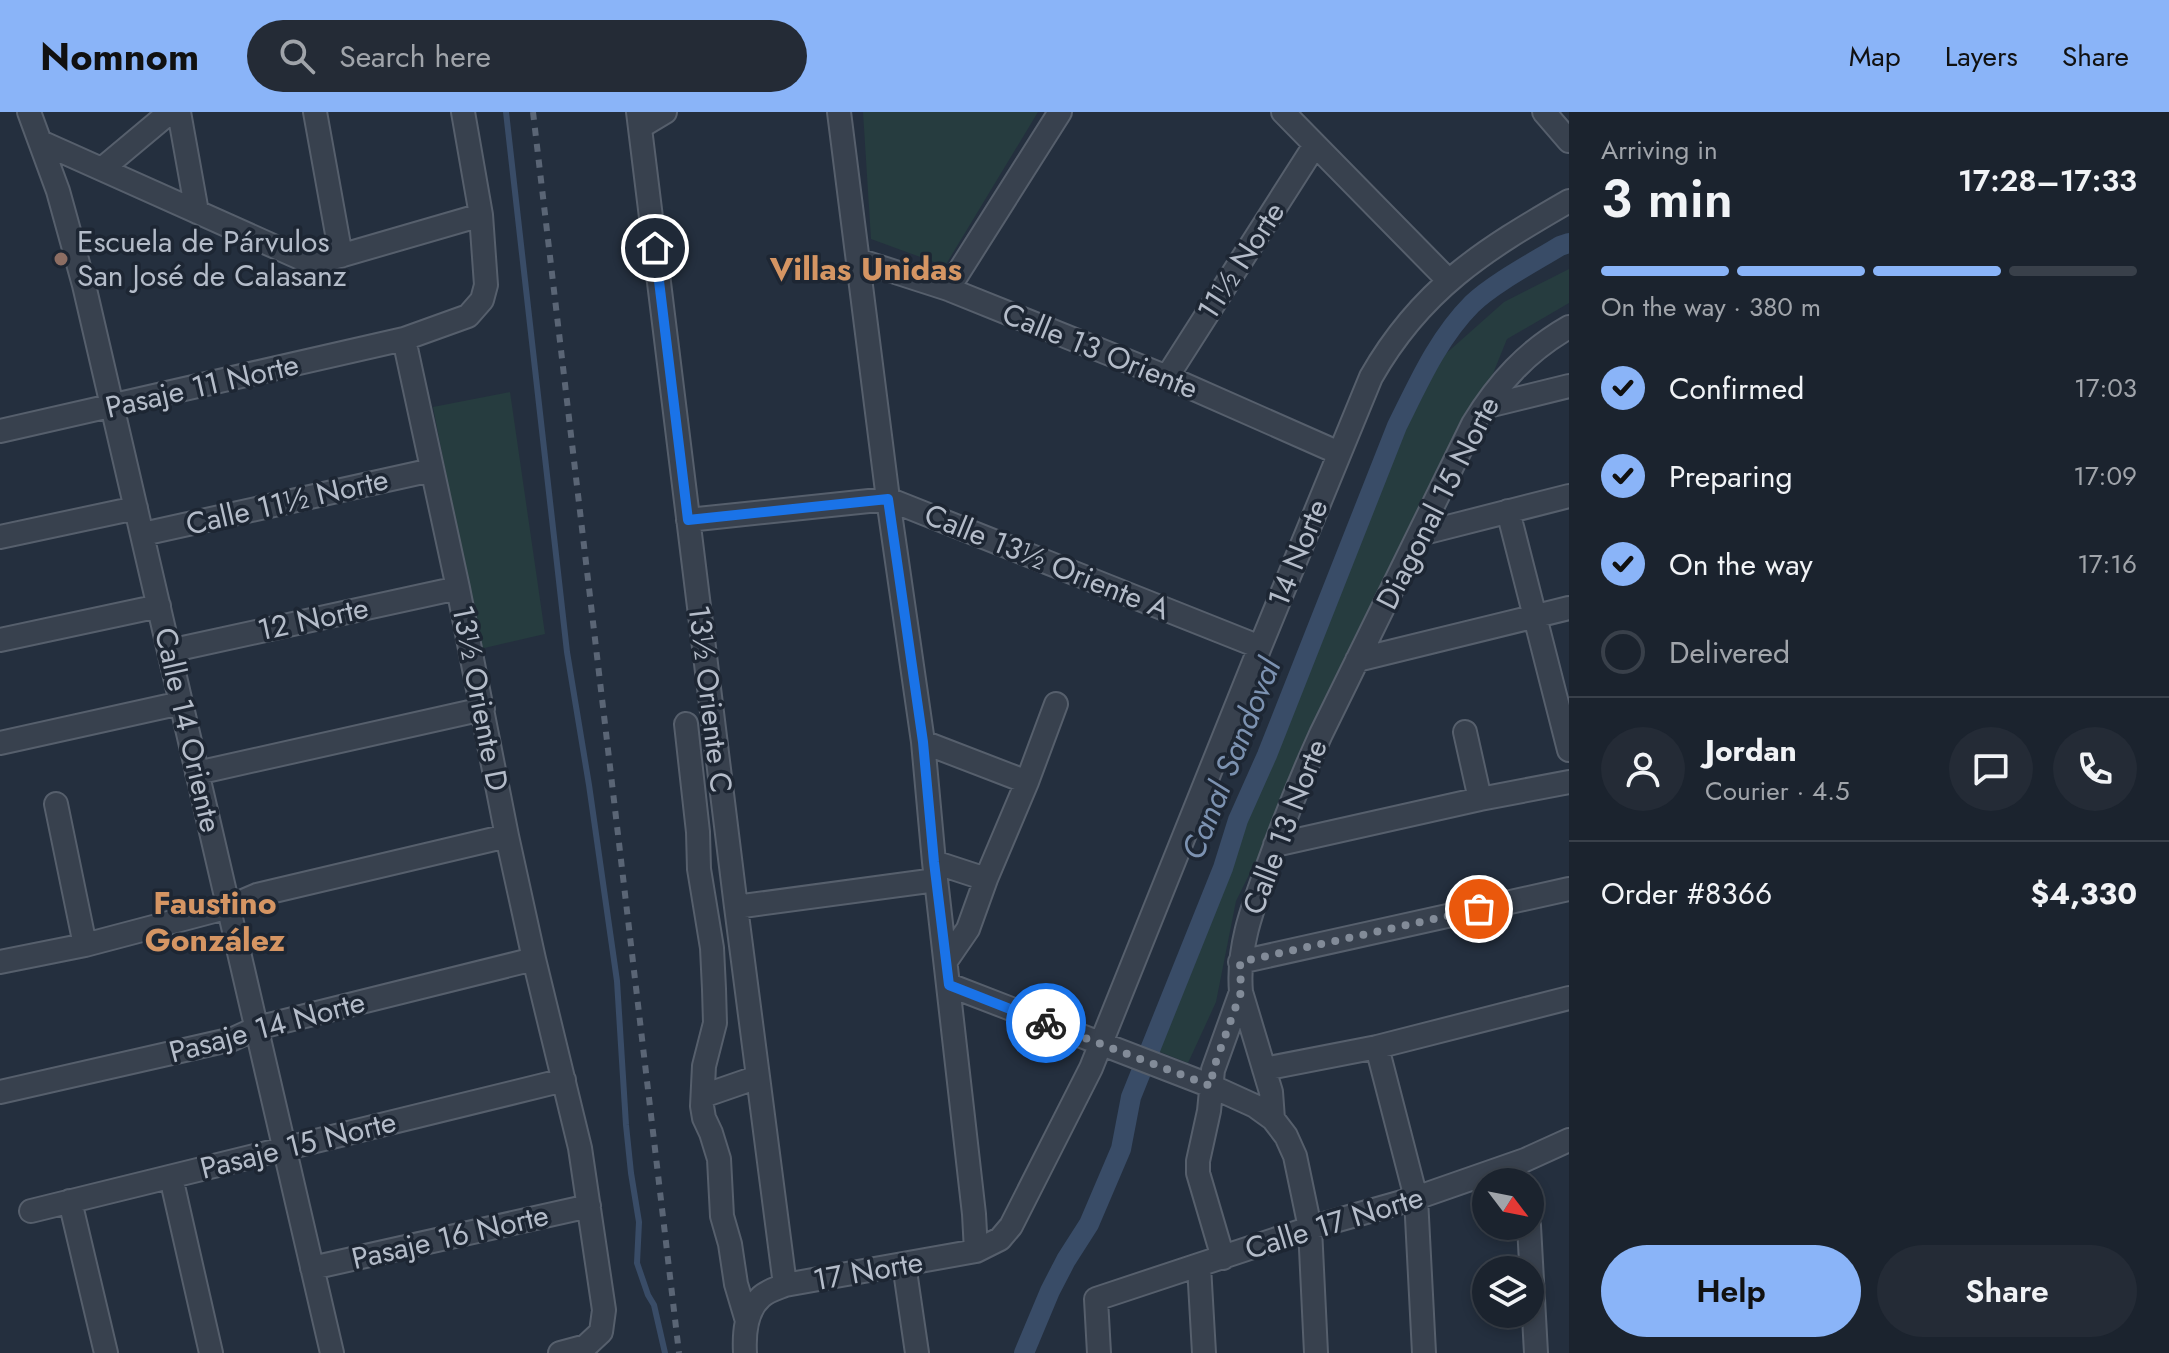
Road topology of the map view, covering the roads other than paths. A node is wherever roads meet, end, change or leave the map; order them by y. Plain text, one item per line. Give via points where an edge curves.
1 (29, 112) edge
2 (170, 112) edge
3 (179, 112) edge
4 (315, 112) edge
5 (463, 112) edge
6 (665, 112) edge
7 (839, 112) edge
8 (1060, 112) edge
9 (1283, 112) edge
10 (1544, 112) edge
11 (639, 120) edge
12 (1569, 141) edge
13 (41, 142) junction
14 (1315, 145) junction
15 (102, 169) junction
16 (1569, 201) edge
17 (197, 212) junction
18 (481, 215) junction
19 (341, 256) junction
20 (858, 260) junction
21 (1448, 280) junction
22 (948, 289) junction
23 (1569, 327) edge
24 (404, 339) junction
25 (1167, 377) junction
26 (1569, 386) edge
27 (112, 407) junction
28 (1484, 407) junction
29 (0, 431) edge
30 (1339, 453) junction
31 (432, 470) junction
32 (1569, 496) edge
33 (888, 499) junction
34 (136, 508) junction
35 (1508, 511) junction
36 (688, 520) junction
37 (143, 534) junction
38 (1420, 534) junction
39 (0, 537) edge
40 (458, 588) junction
41 (159, 606) junction
42 (1569, 608) edge
43 (1536, 618) junction
44 (0, 640) edge
45 (1260, 647) junction
46 (169, 651) junction
47 (1357, 660) junction
48 (181, 703) junction
49 (1056, 704) dead end
50 (483, 709) junction
51 (1566, 721) edge
52 (686, 724) dead end
53 (1465, 732) dead end
54 (923, 742) junction
55 (0, 743) edge
56 (1569, 750) edge
57 (197, 773) junction
58 (1027, 782) junction
59 (1569, 782) edge
60 (1480, 799) junction
61 (56, 804) dead end
62 (507, 836) junction
63 (1275, 845) junction
64 (935, 871) junction
65 (986, 879) junction
66 (1569, 889) edge
67 (229, 907) junction
68 (736, 907) junction
69 (85, 945) junction
70 (534, 959) junction
71 (946, 961) junction
72 (0, 962) edge
73 (1240, 962) junction
74 (949, 985) junction
75 (1241, 992) junction
76 (1569, 998) edge
77 (257, 1028) junction
78 (1099, 1044) junction
79 (1377, 1047) junction
80 (1264, 1069) junction
81 (758, 1077) junction
82 (564, 1080) junction
83 (1211, 1086) junction
84 (0, 1092) edge
85 (703, 1096) junction
86 (1273, 1119) junction
87 (1569, 1140) edge
88 (285, 1149) junction
89 (1530, 1168) edge
90 (171, 1177) junction
91 (1472, 1184) edge
92 (1416, 1198) junction
93 (70, 1201) junction
94 (589, 1206) junction
95 (31, 1211) dead end
96 (1310, 1228) junction
97 (1530, 1240) edge
98 (976, 1251) junction
99 (1223, 1258) junction
100 (904, 1264) junction
101 (1199, 1266) junction
102 (312, 1268) junction
103 (785, 1285) junction
104 (747, 1321) junction
105 (106, 1353) edge
106 (211, 1353) edge
107 (332, 1353) edge
108 (560, 1353) edge
109 (745, 1353) edge
110 (917, 1353) edge
111 (1099, 1353) edge
112 (1204, 1353) edge
113 (1316, 1353) edge
114 (1424, 1353) edge
115 (1536, 1353) edge

1 - 13 street, Calle 14 Oriente
2 - 15 street
3 - 17 street
4 - 19 street
5 - 18 street
6 - 11 street
7 - 20 street
8 - 22 street
9 - 14 street
10 - 12 street
11 - 36 street, 13½ Oriente C
13 - 15 street
13 - 27 street, Calle 14 Oriente via 73,241
14 - 21 street
14 - 25 street, 11½ Norte
15 - 17 street
16 - 21 street, 14 Norte
17 - 19 street via 309,262
18 - 19 street
18 - 24 street via 486,260 482,300 468,316
20 - 22 street, Calle 13 Oriente
20 - 33 street
21 - 30 street, 14 Norte via 1410,319 1382,359
22 - 25 street, Calle 13 Oriente
23 - 28 street, Diagonal 15 Norte via 1517,365
24 - 27 street, Pasaje 11 Norte
24 - 31 street, 13½ Oriente D
25 - 30 street, Calle 13 Oriente
26 - 28 street
27 - 29 street, Pasaje 11 Norte
27 - 34 street, Calle 14 Oriente
28 - 38 street, Diagonal 15 Norte
30 - 45 street, 14 Norte
31 - 37 street, Calle 11½ Norte
31 - 40 street, 13½ Oriente D
32 - 35 street
33 - 36 street, Calle 13½ Oriente A
33 - 45 street, Calle 13½ Oriente A
33 - 54 street
34 - 37 street, Calle 14 Oriente
34 - 39 street
35 - 38 street
35 - 43 street
36 - 68 street, 13½ Oriente C
37 - 41 street, Calle 14 Oriente
38 - 47 street, Diagonal 15 Norte
40 - 46 street, 12 Norte
40 - 50 street, 13½ Oriente D
41 - 44 street
41 - 46 street, Calle 14 Oriente
42 - 43 street
43 - 47 street
43 - 51 street
45 - 78 street, 14 Norte
46 - 48 street, Calle 14 Oriente
47 - 63 street, Calle 13 Norte
48 - 55 street
48 - 57 street, Calle 14 Oriente
49 - 58 street
50 - 57 street
50 - 62 street, 13½ Oriente D
51 - 56 street
52 - 85 street via 712,948 715,1023
53 - 60 street
54 - 58 street
54 - 64 street
57 - 67 street, Calle 14 Oriente
58 - 65 street
59 - 60 street
60 - 63 street
61 - 69 street
62 - 67 street via 257,895
62 - 70 street, 13½ Oriente D
63 - 73 street, Calle 13 Norte via 1245,931
64 - 65 street
64 - 68 street
64 - 71 street
65 - 71 street via 968,929
66 - 73 street
67 - 69 street
67 - 77 street, Calle 14 Oriente
68 - 81 street, 13½ Oriente C
69 - 72 street
70 - 77 street, Pasaje 14 Norte
70 - 82 street, 13½ Oriente D
71 - 74 street
73 - 75 street, Calle 13 Norte
74 - 78 street
74 - 98 street
75 - 80 street, Calle 13 Norte
75 - 83 street
76 - 79 street
77 - 84 street, Pasaje 14 Norte via 233,1039
77 - 88 street, Calle 14 Oriente
78 - 83 street
78 - 98 street, 14 Norte via 1011,1226 1000,1239
79 - 80 street
79 - 92 street
80 - 86 street, Calle 13 Norte
81 - 85 street
81 - 103 street, 13½ Oriente C
82 - 88 street, Pasaje 15 Norte
82 - 94 street, 13½ Oriente D
83 - 86 street
83 - 99 street via 1197,1167
85 - 104 street via 704,1118 719,1159 722,1216
86 - 96 street, Calle 13 Norte via 1295,1156
87 - 89 street, Calle 17 Norte
88 - 90 street, Pasaje 15 Norte
88 - 102 street, Calle 14 Oriente
90 - 93 street, Pasaje 15 Norte
90 - 106 street
91 - 92 street, Calle 17 Norte
92 - 96 street, Calle 17 Norte
92 - 114 street
93 - 95 street, Pasaje 15 Norte
93 - 105 street
94 - 102 street, Pasaje 16 Norte
94 - 108 street, 13½ Oriente D via 604,1310 601,1332 586,1346
96 - 99 street, Calle 17 Norte
96 - 113 street, Calle 13 Norte
97 - 115 street
98 - 100 street, 17 Norte
99 - 101 street, Calle 17 Norte
100 - 103 street, 17 Norte
100 - 110 street
101 - 111 street, Calle 17 Norte via 1096,1299
101 - 112 street
102 - 107 street, Calle 14 Oriente
103 - 104 street, 17 Norte via 762,1296
104 - 109 street

